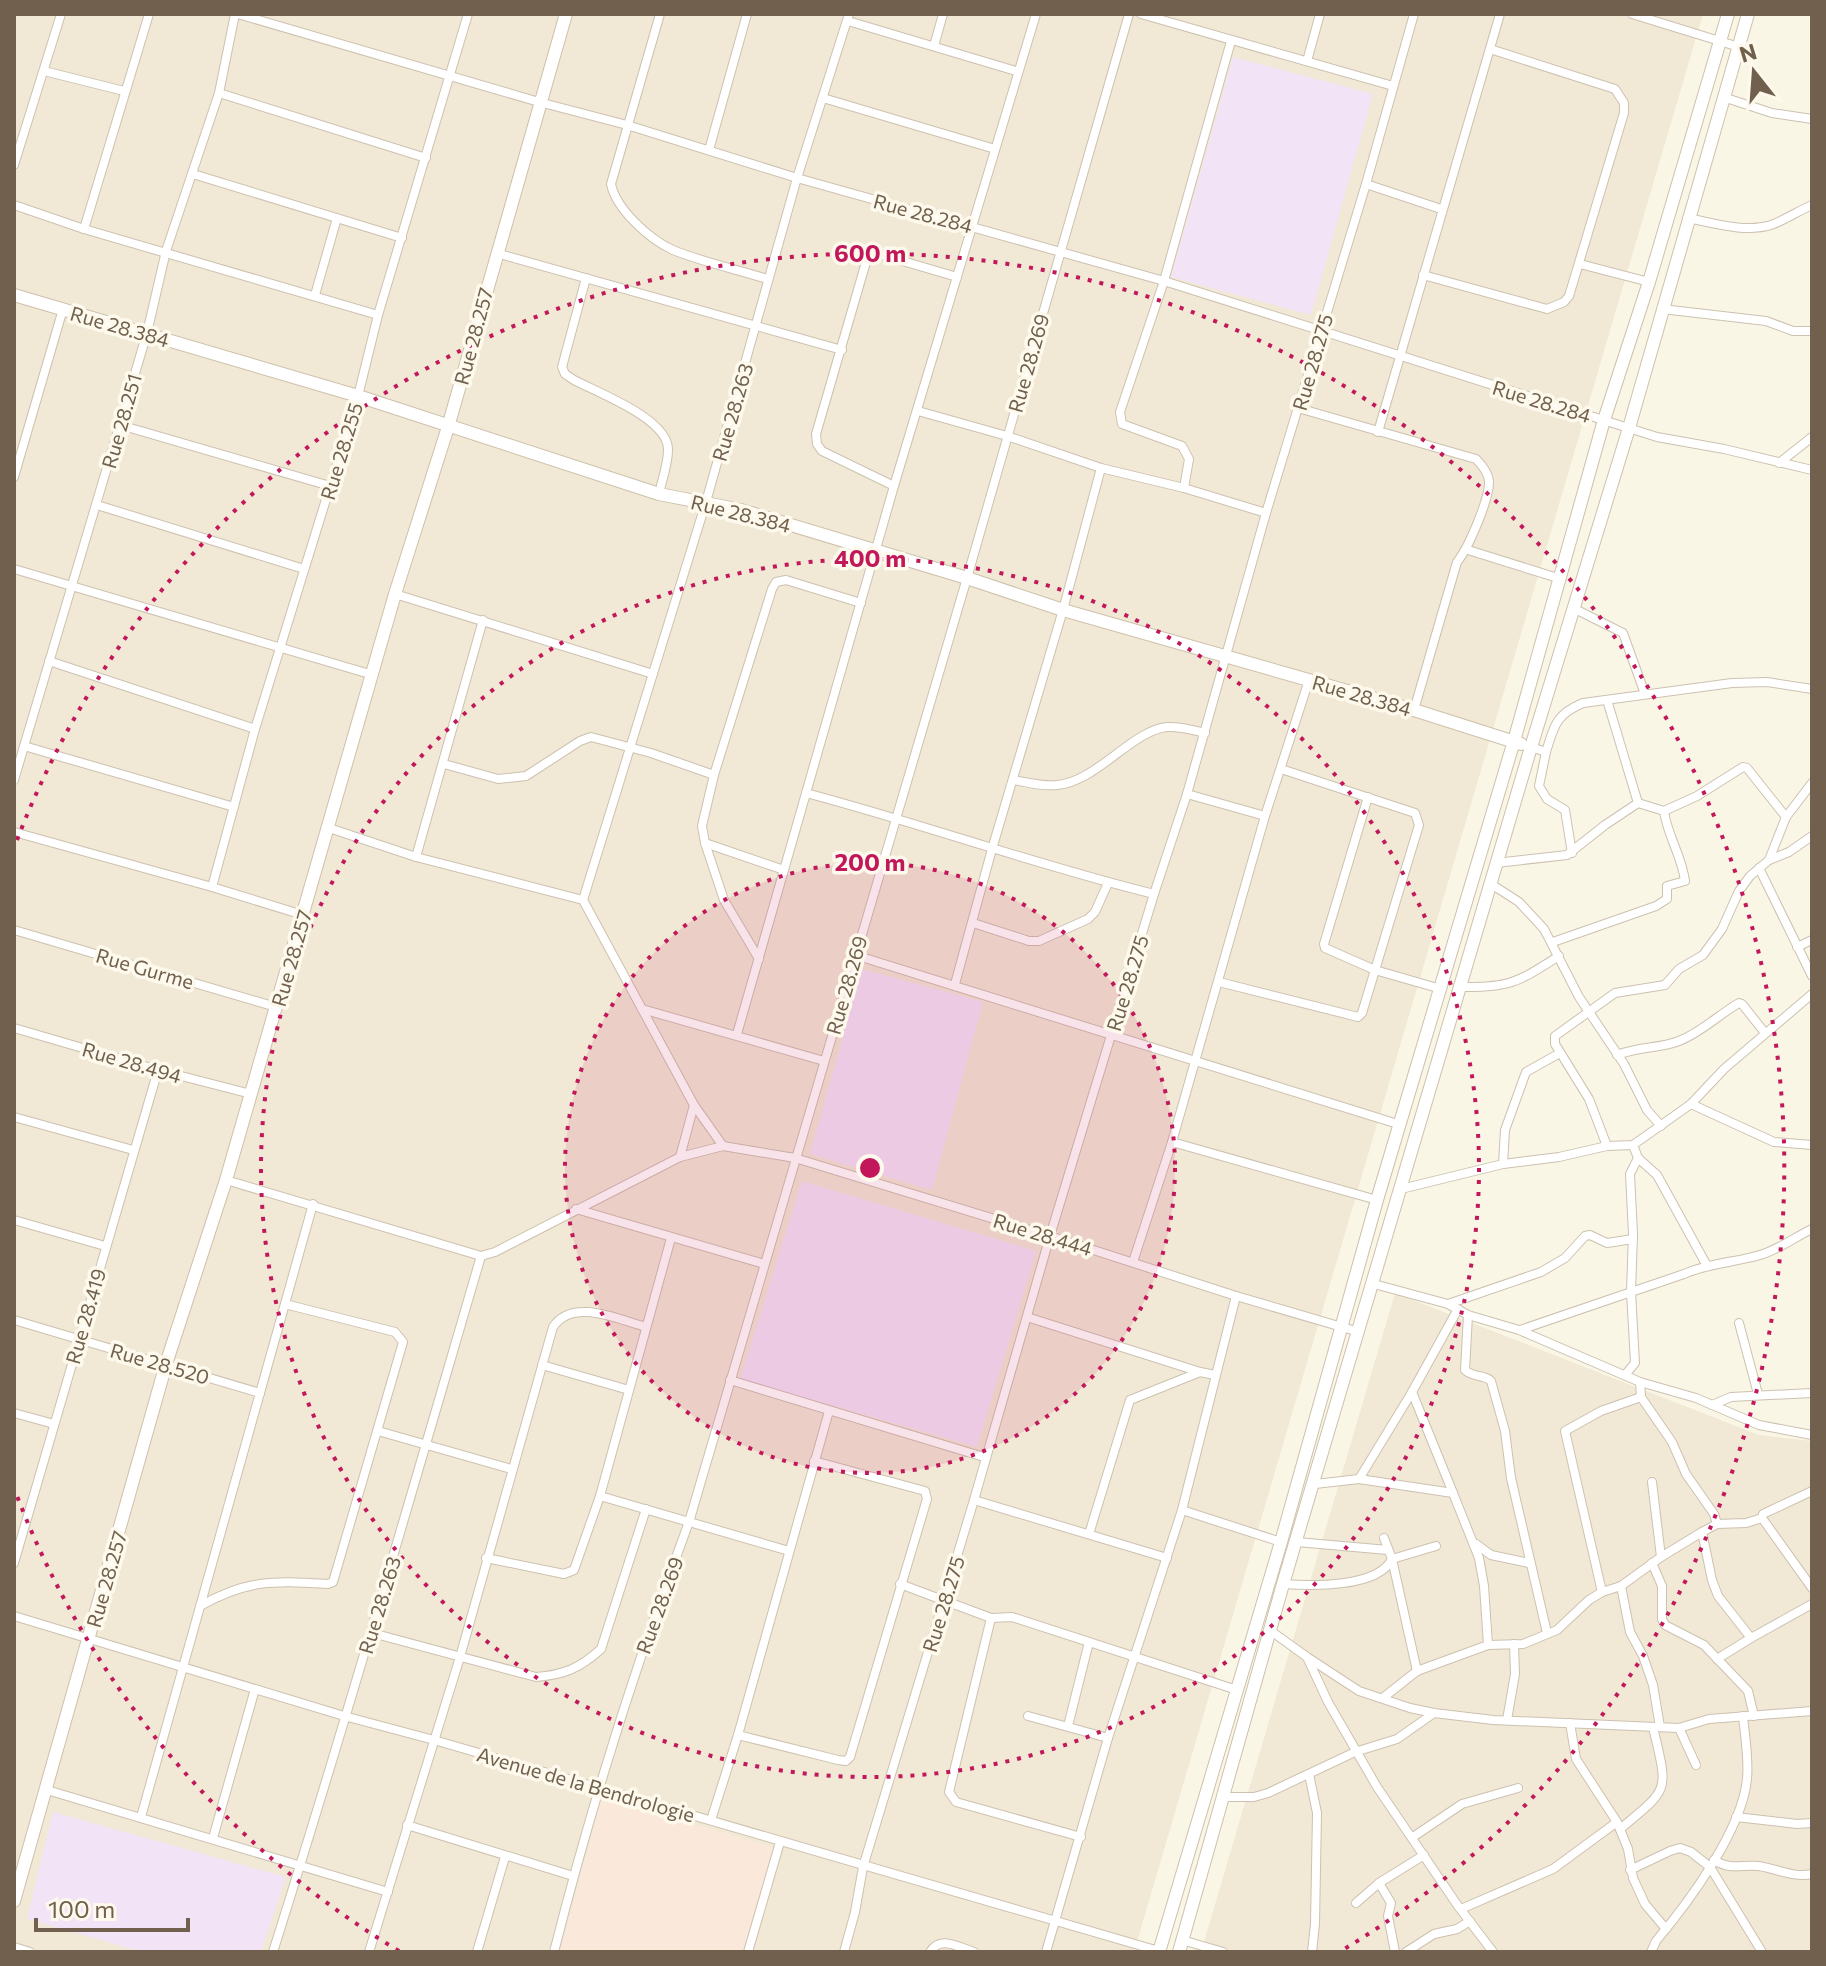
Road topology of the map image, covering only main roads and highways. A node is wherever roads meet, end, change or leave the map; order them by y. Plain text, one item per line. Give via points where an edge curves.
1 (566, 14) edge
2 (1728, 14) edge
3 (1748, 14) edge
4 (14, 295) edge
5 (448, 427) junction
6 (1514, 741) junction
7 (1531, 747) junction
8 (14, 1901) edge
9 (1181, 1946) edge
10 (1159, 1952) edge

1 - 5 main road, Rue 28.257
2 - 6 main road via 1604,420
3 - 7 main road
4 - 5 main road, Rue 28.384
5 - 6 main road, Rue 28.384 via 659,494 706,502
5 - 8 main road, Rue 28.257 via 226,1180 166,1364
6 - 7 main road, Rue 28.384
6 - 10 main road
7 - 9 main road

